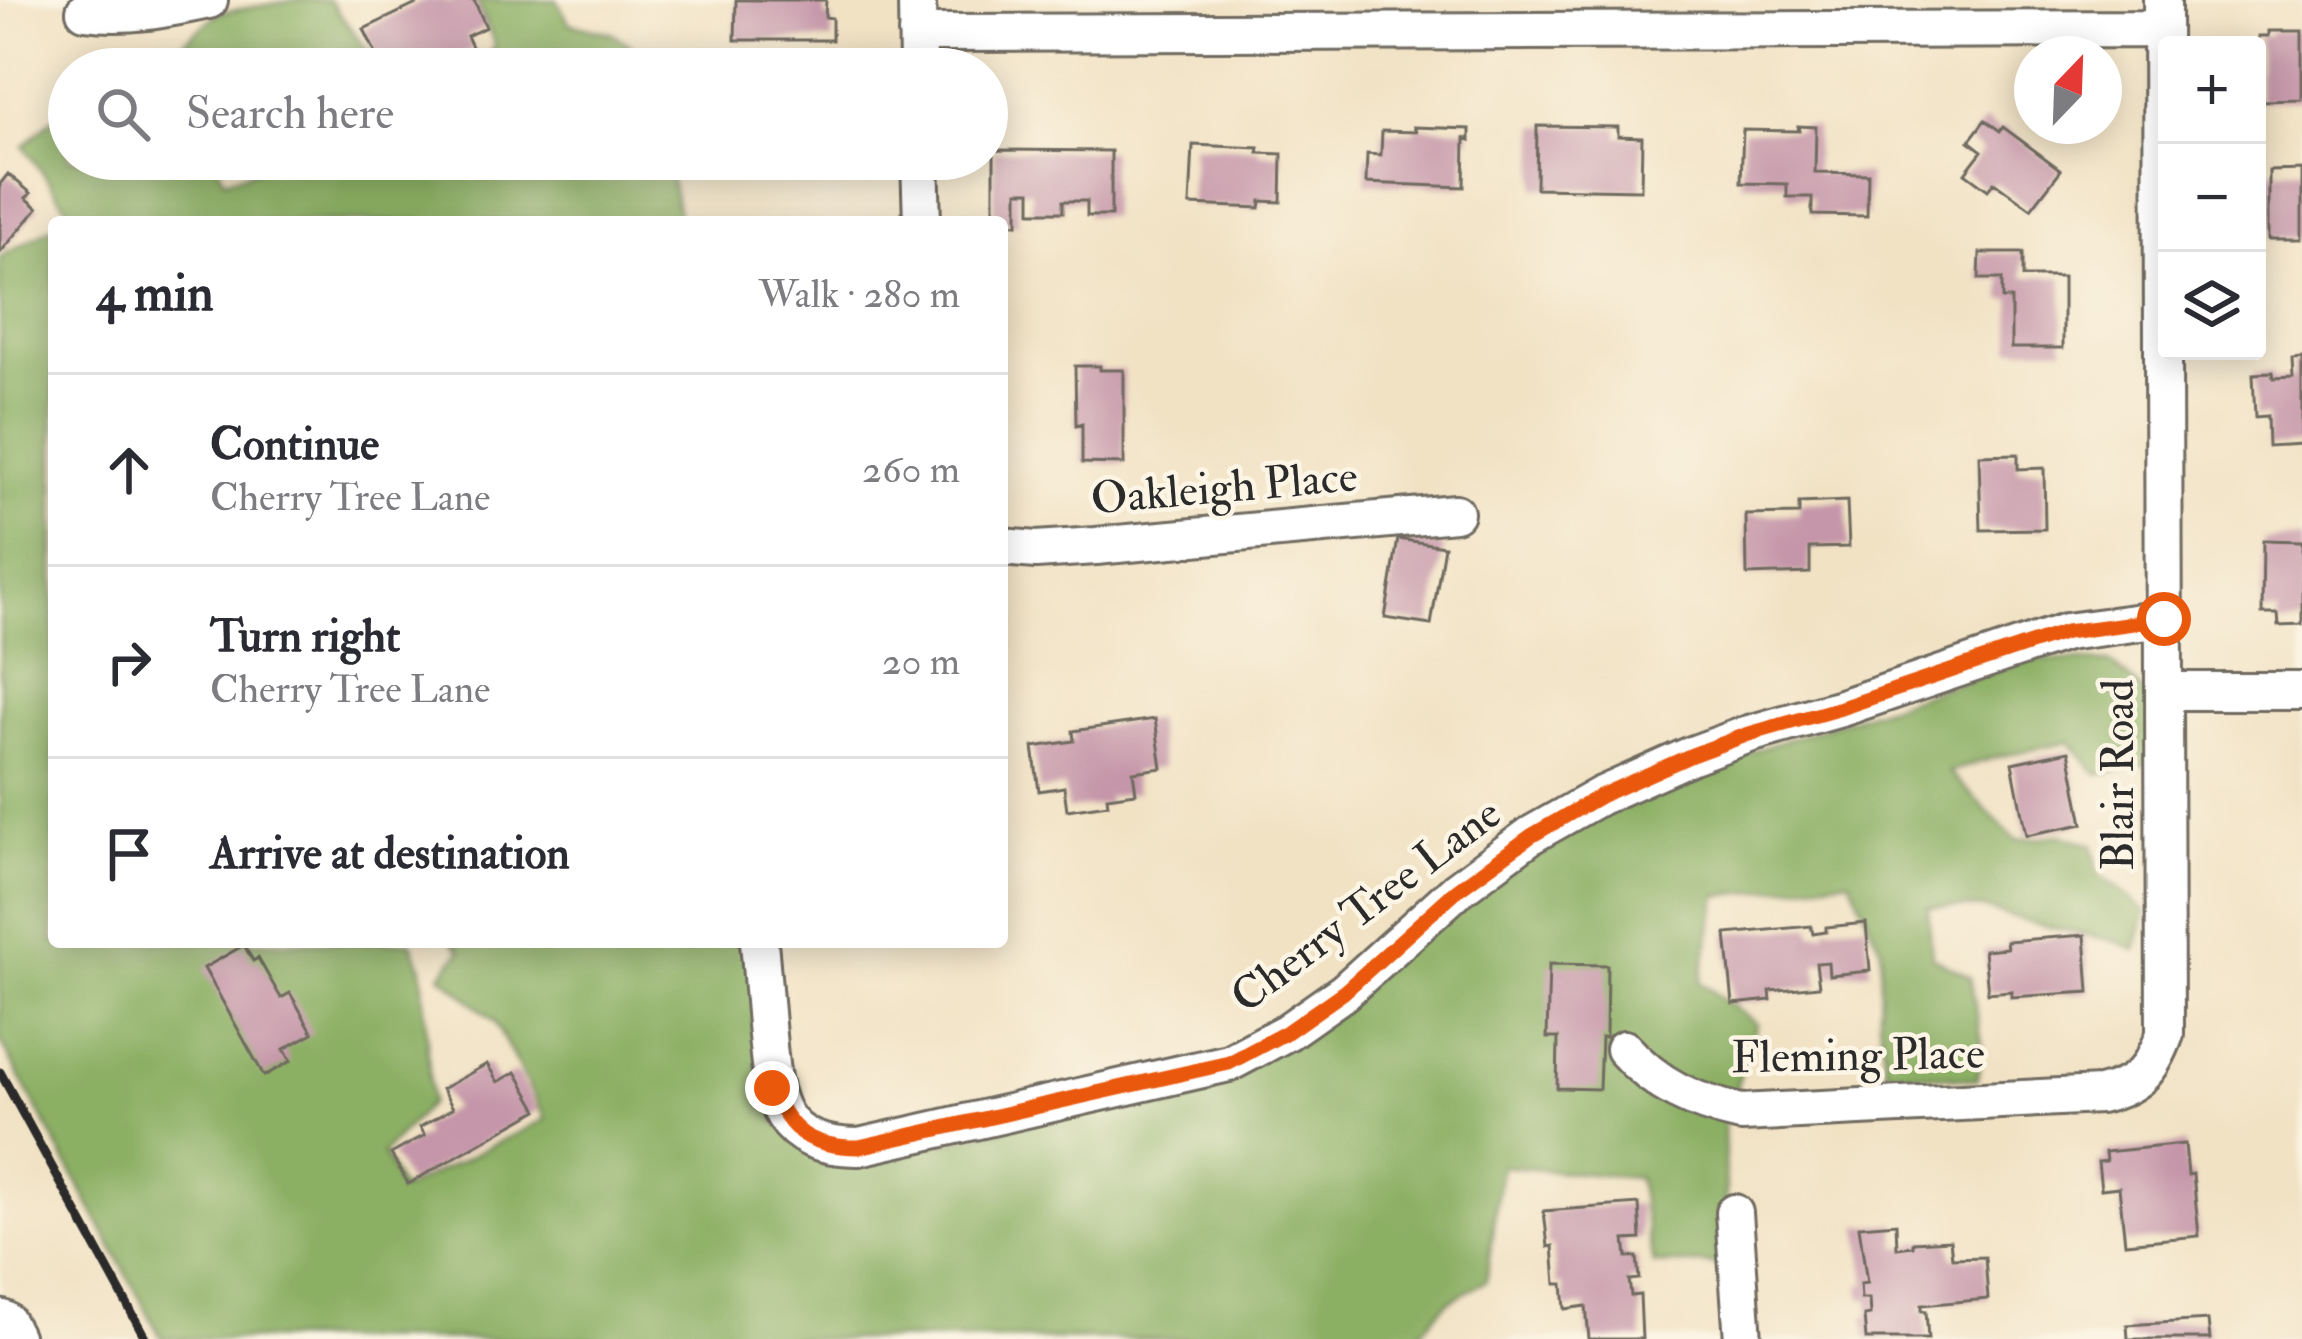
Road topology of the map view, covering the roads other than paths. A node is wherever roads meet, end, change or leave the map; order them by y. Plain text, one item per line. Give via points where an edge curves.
1 (209, 0) edge
2 (85, 11) dead end
3 (2162, 14) edge
4 (917, 34) edge
5 (921, 180) edge
6 (922, 216) edge
7 (1455, 513) dead end
8 (1008, 548) edge
9 (2164, 619) junction
10 (2164, 691) junction
11 (2302, 691) edge
12 (760, 948) edge
13 (1624, 1049) dead end
14 (2112, 1092) joint
15 (1734, 1213) dead end
16 (0, 1326) edge
17 (7, 1339) edge
18 (1743, 1339) edge

1 - 2 street via 111,15
3 - 4 street
3 - 9 street, Blair Road
5 - 6 street
7 - 8 street, Oakleigh Place via 1096,547
9 - 10 street, Blair Road
9 - 12 street, Cherry Tree Lane via 2066,632 1749,734 1600,796 1457,890 1287,1032 1206,1069 834,1147 794,1127 772,1088
10 - 11 street
10 - 14 street, Blair Road via 2165,1034 2141,1077
13 - 14 street, Fleming Place via 1666,1086 1741,1113
15 - 18 street
16 - 17 highway

